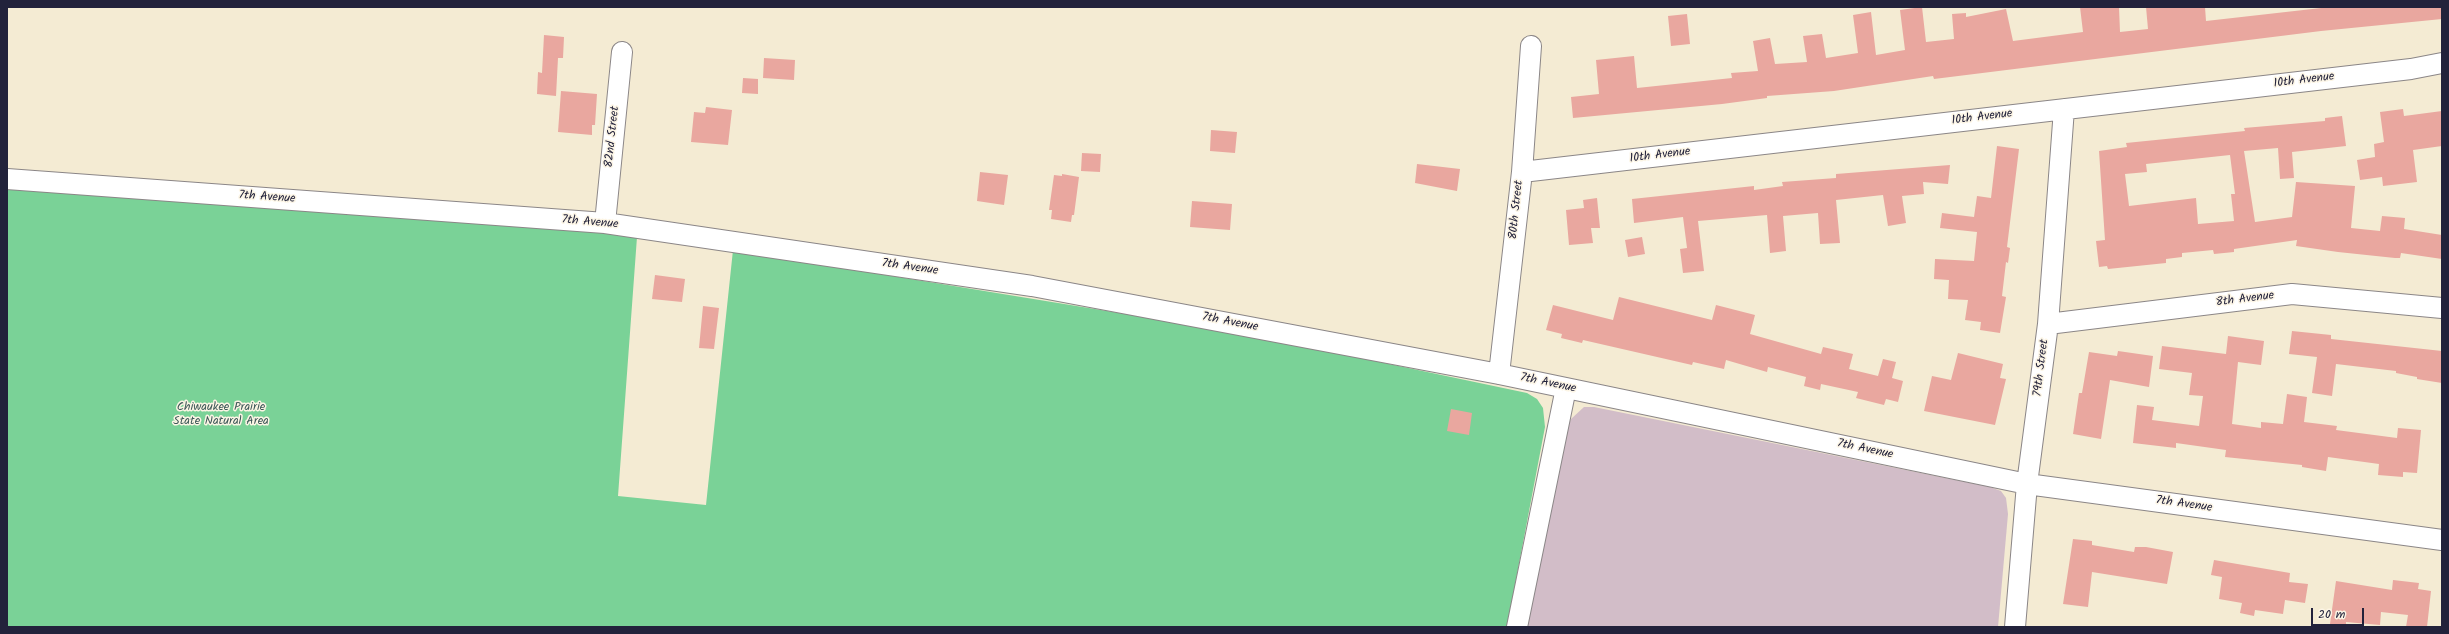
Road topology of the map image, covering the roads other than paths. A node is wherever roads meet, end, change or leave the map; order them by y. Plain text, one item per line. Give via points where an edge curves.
1 (1531, 46) dead end
2 (622, 52) dead end
3 (2442, 63) edge
4 (2064, 109) junction
5 (1522, 172) junction
6 (7, 179) edge
7 (605, 223) junction
8 (2442, 308) edge
9 (2048, 324) junction
10 (1499, 374) junction
11 (1566, 388) junction
12 (2027, 484) junction
13 (2442, 540) edge
14 (1517, 627) edge
15 (2014, 627) edge

1 - 5 street, 80th Street
2 - 7 street, 82nd Street
3 - 4 street, 10th Avenue via 2411,69
4 - 5 street, 10th Avenue
4 - 9 street, 79th Street
5 - 10 street, 80th Street
6 - 7 street, 7th Avenue
7 - 10 street, 7th Avenue via 1064,291
8 - 9 street, 8th Avenue via 2292,294
9 - 12 street, 79th Street
10 - 11 street, 7th Avenue
11 - 12 street, 7th Avenue
11 - 14 street
12 - 13 street, 7th Avenue
12 - 15 street, 79th Street

